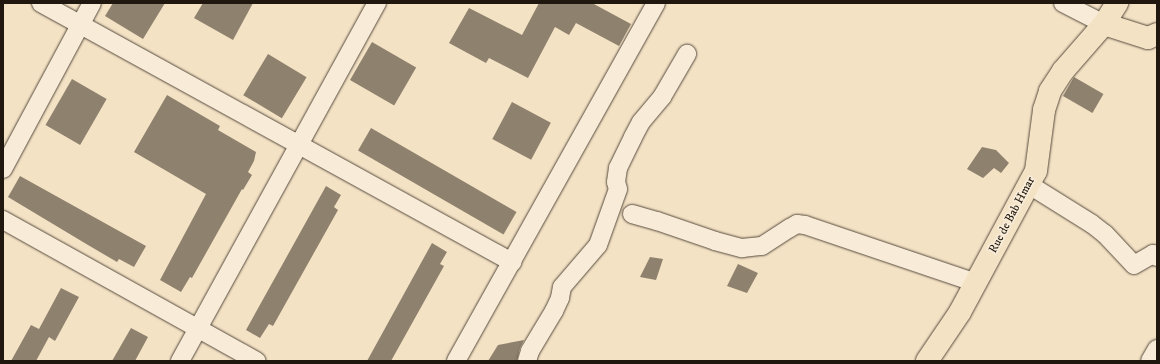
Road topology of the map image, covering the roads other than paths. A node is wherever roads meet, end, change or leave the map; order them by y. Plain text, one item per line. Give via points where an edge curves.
1 (41, 3) edge
2 (92, 3) edge
3 (377, 3) edge
4 (656, 3) edge
5 (1063, 3) edge
6 (1117, 3) edge
7 (80, 24) junction
8 (1104, 24) junction
9 (1152, 36) edge
10 (687, 54) dead end
11 (299, 145) junction
12 (3, 168) edge
13 (1028, 184) junction
14 (632, 214) dead end
15 (3, 220) edge
16 (1157, 257) edge
17 (512, 262) junction
18 (976, 283) junction
19 (198, 328) junction
20 (1157, 349) edge
21 (932, 359) edge
22 (180, 361) edge
23 (256, 361) edge
24 (456, 361) edge
25 (527, 361) edge
26 (1150, 361) edge

1 - 7 street
2 - 7 street
3 - 11 street
4 - 17 street
5 - 8 street
6 - 8 main road, Rue de Bab Hmar
7 - 11 street
7 - 12 street
8 - 9 main road
8 - 13 main road, Rue de Bab Hmar via 1063,71 1050,91 1044,110 1036,171
10 - 25 street via 662,97 641,122 633,137 618,168 618,188 598,245 562,287 554,311 530,351
11 - 17 street
11 - 19 street
13 - 16 street via 1098,229 1134,265 1152,254
13 - 18 main road, Rue de Bab Hmar
14 - 18 street via 742,248 762,246 796,224 804,225
15 - 19 street
17 - 24 street
18 - 21 main road, Rue de Bab Hmar
19 - 22 street
19 - 23 street
20 - 26 street

